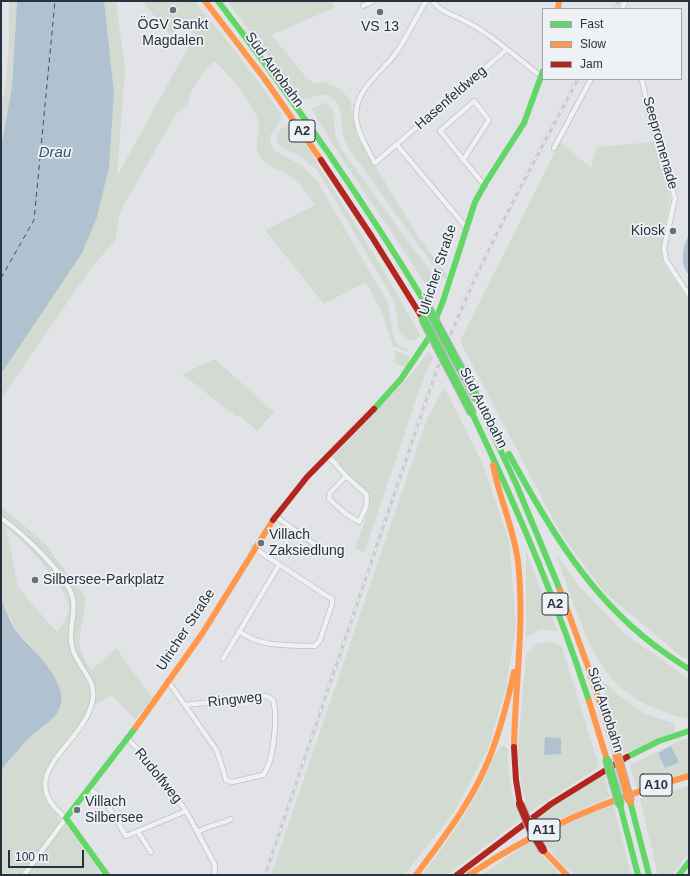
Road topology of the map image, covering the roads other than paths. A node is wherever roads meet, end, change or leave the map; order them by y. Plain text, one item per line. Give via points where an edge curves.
1 (205, 1) edge
2 (218, 1) edge
3 (372, 1) edge
4 (426, 1) edge
5 (433, 1) edge
6 (363, 6) dead end
7 (506, 50) junction
8 (542, 74) edge
9 (590, 80) edge
10 (642, 80) edge
11 (396, 145) junction
12 (554, 148) dead end
13 (463, 160) junction
14 (484, 186) junction
15 (466, 227) junction
16 (689, 295) edge
17 (498, 441) junction
18 (491, 452) junction
19 (327, 457) junction
20 (346, 476) junction
21 (275, 516) junction
22 (1, 518) edge
23 (254, 548) junction
24 (324, 551) dead end
25 (279, 565) junction
26 (239, 631) junction
27 (519, 650) junction
28 (222, 659) dead end
29 (689, 669) edge
30 (168, 682) junction
31 (186, 705) junction
32 (689, 731) edge
33 (127, 738) junction
34 (689, 776) edge
35 (89, 788) junction
36 (627, 799) junction
37 (186, 811) junction
38 (66, 818) junction
39 (231, 819) dead end
40 (138, 832) junction
41 (198, 832) junction
42 (151, 852) dead end
43 (689, 862) edge
44 (24, 875) edge
45 (107, 875) edge
46 (214, 875) edge
47 (416, 875) edge
48 (457, 875) edge
49 (469, 875) edge
50 (567, 875) edge
51 (638, 875) edge
52 (649, 875) edge
53 (679, 875) edge

1 - 18 main road, Süd Autobahn / A2, bridge via 237,41 334,176 384,253 423,319
2 - 17 main road, Süd Autobahn / A2, bridge via 343,171 389,242 427,306
3 - 6 street
4 - 11 street, Hasenfeldweg via 394,55 357,100 358,127 375,163
5 - 7 street via 439,8 487,33
7 - 8 street
7 - 11 street, Hasenfeldweg
8 - 14 main road, Ulricher Straße via 522,127
9 - 12 street
10 - 16 street, Seepromenade via 649,115 675,198 664,248 666,260
11 - 15 street
13 - 13 street via 489,120 474,101 440,131
13 - 14 street
14 - 15 main road, Ulricher Straße
15 - 19 main road, Ulricher Straße via 439,313 417,357 381,400
17 - 29 main road via 509,454 556,539 596,593 620,618
17 - 36 main road, Süd Autobahn / A2, bridge via 527,506 578,636 617,755
18 - 27 main road via 513,536 519,575
18 - 51 main road, Süd Autobahn / A2, bridge via 545,578 571,647 607,760
19 - 20 street
19 - 21 main road, Ulricher Straße
20 - 20 street via 330,493 329,499 359,522 367,495
21 - 23 main road, Ulricher Straße
21 - 24 street
22 - 38 street via 34,545 73,598 72,650 89,677 92,702 45,778 44,787 56,810
23 - 25 street
23 - 30 main road, Ulricher Straße via 202,634
25 - 26 street
25 - 26 street via 332,599 318,644 315,646 266,643 252,639
26 - 28 street
27 - 47 main road via 501,727 486,765 470,797
27 - 50 main road, bridge via 514,768 520,804 543,850
30 - 31 street, Ringweg
30 - 33 main road, Ulricher Straße
31 - 31 street, Ringweg via 217,751 226,780 232,782 263,775 275,743 273,700 266,696
32 - 48 main road via 648,747 591,778 500,840
33 - 35 main road, Ulricher Straße
33 - 37 street, Rudolfweg via 148,760
34 - 36 main road, A10
35 - 38 main road, Ulricher Straße
35 - 40 street, Rudolfweg via 107,804 126,836
36 - 49 main road, A11 via 547,829
36 - 52 main road, Süd Autobahn / A2
37 - 40 street, Rudolfweg
37 - 41 street
38 - 44 street
38 - 45 main road
39 - 41 street via 219,825 211,824
40 - 42 street
41 - 46 street via 215,865
43 - 53 main road

